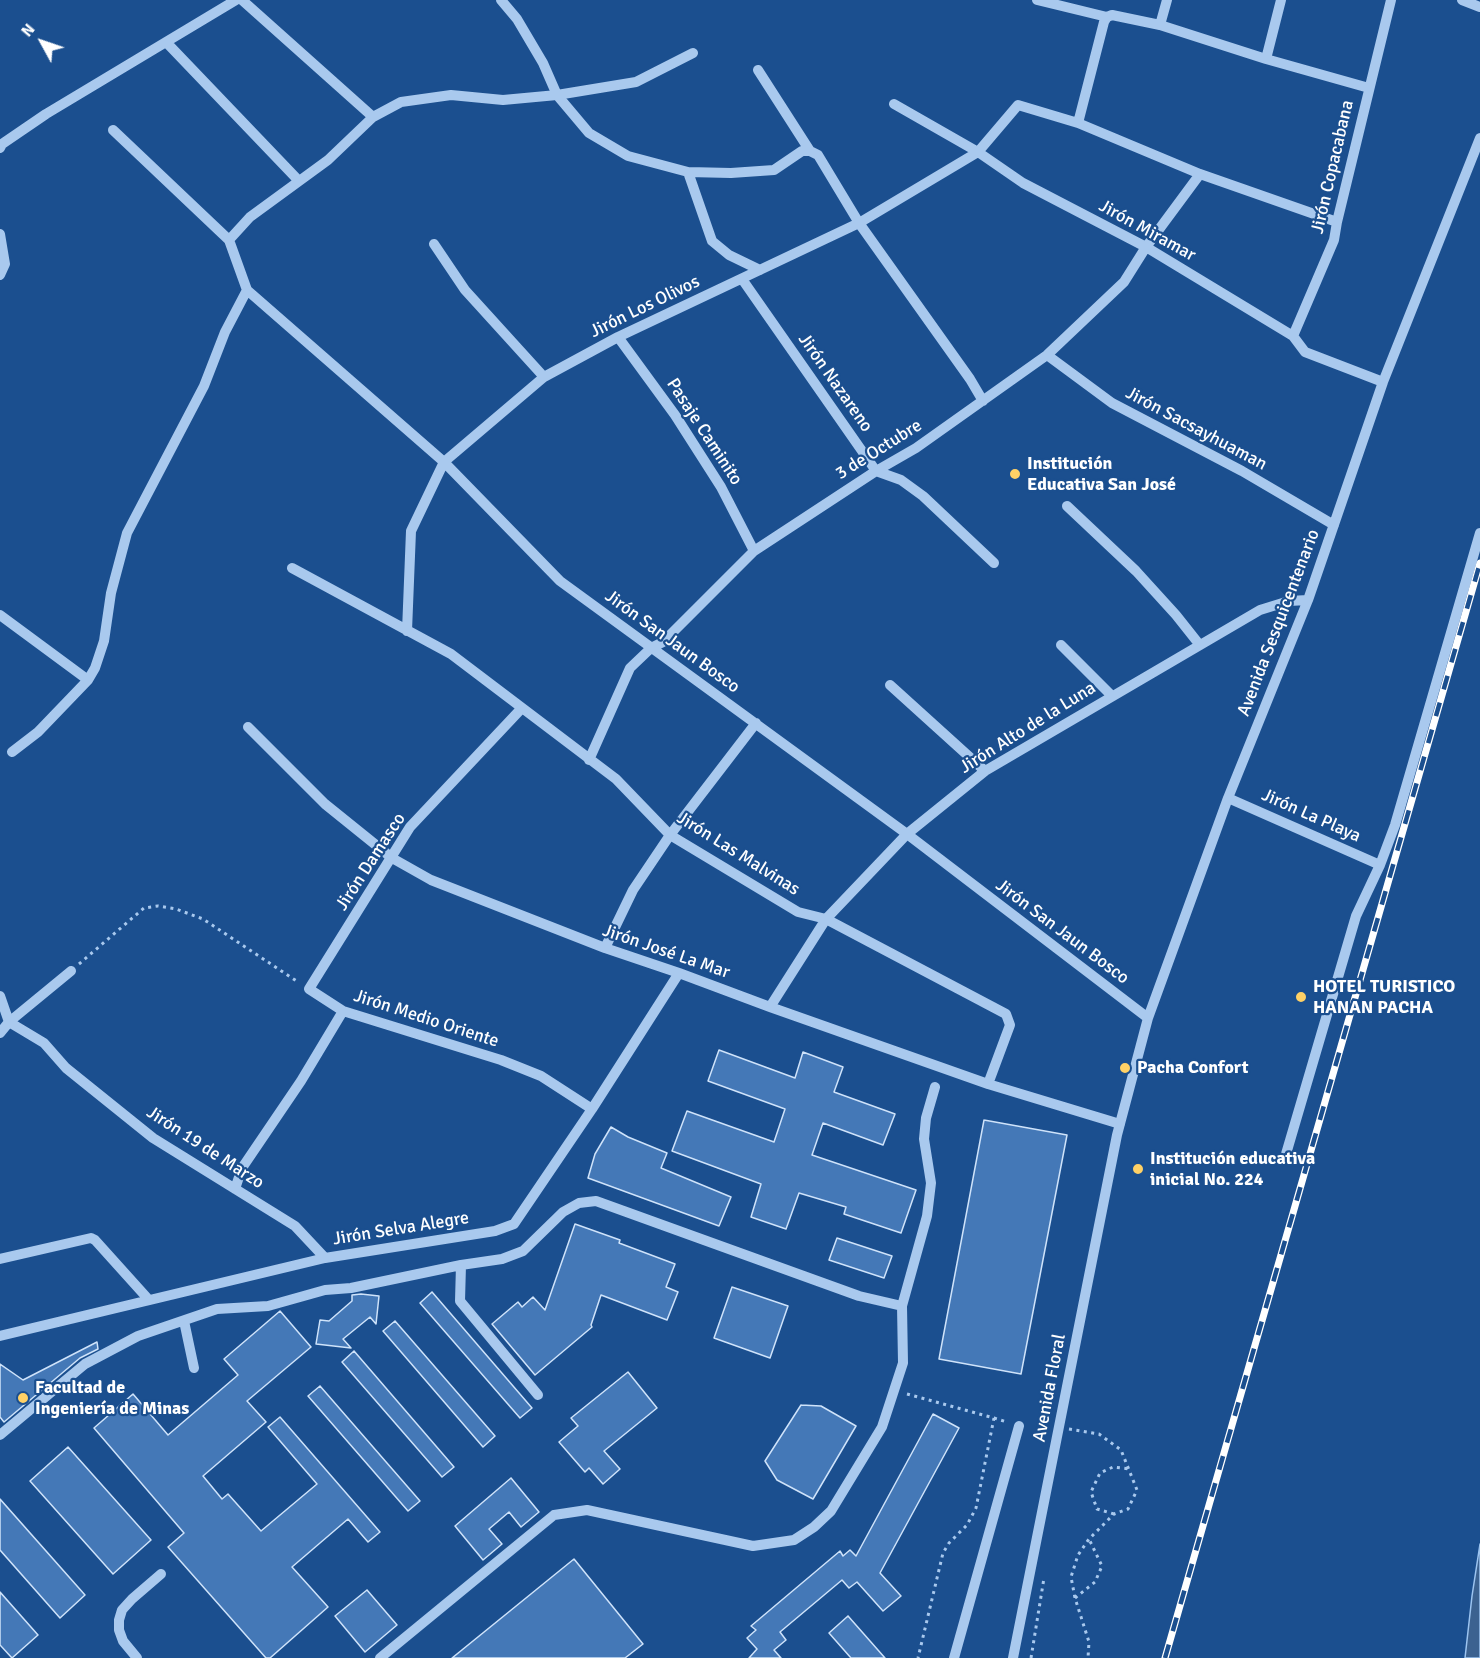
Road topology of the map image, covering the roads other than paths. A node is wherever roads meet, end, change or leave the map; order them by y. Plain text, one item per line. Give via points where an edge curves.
1 (236, 0) edge
2 (242, 0) edge
3 (501, 0) edge
4 (1037, 0) edge
5 (1167, 0) edge
6 (1281, 0) edge
7 (1391, 0) edge
8 (1462, 0) edge
9 (1480, 7) edge
10 (1107, 17) junction
11 (1160, 25) junction
12 (166, 42) junction
13 (693, 53) dead end
14 (1266, 59) junction
15 (758, 70) dead end
16 (1369, 88) junction
17 (557, 95) junction
18 (894, 104) dead end
19 (372, 117) junction
20 (1078, 123) junction
21 (113, 130) dead end
22 (1480, 138) edge
23 (0, 148) edge
24 (978, 152) junction
25 (814, 153) junction
26 (688, 172) junction
27 (1200, 174) junction
28 (299, 182) junction
29 (1337, 222) junction
30 (859, 223) junction
31 (0, 234) edge
32 (229, 240) junction
33 (434, 244) dead end
34 (1146, 247) junction
35 (760, 270) junction
36 (0, 275) edge
37 (742, 279) junction
38 (247, 290) junction
39 (1293, 336) junction
40 (618, 337) junction
41 (1047, 355) junction
42 (544, 377) junction
43 (1383, 382) junction
44 (983, 401) junction
45 (444, 462) junction
46 (876, 471) junction
47 (1067, 506) dead end
48 (1334, 525) junction
49 (1480, 533) edge
50 (754, 551) junction
51 (994, 563) dead end
52 (292, 568) dead end
53 (1308, 600) junction
54 (0, 615) edge
55 (407, 631) junction
56 (1198, 644) junction
57 (1061, 645) dead end
58 (651, 648) junction
59 (88, 680) junction
60 (890, 685) dead end
61 (1112, 696) junction
62 (521, 709) junction
63 (756, 723) junction
64 (248, 728) dead end
65 (12, 752) dead end
66 (589, 760) junction
67 (985, 771) junction
68 (1228, 798) junction
69 (907, 834) junction
70 (670, 835) junction
71 (392, 858) junction
72 (1380, 865) junction
73 (826, 920) junction
74 (604, 948) junction
75 (71, 971) road end
76 (679, 972) junction
77 (309, 989) joint
78 (0, 996) edge
79 (770, 1007) junction
80 (343, 1011) junction
81 (1148, 1018) junction
82 (9, 1022) junction
83 (0, 1034) edge
84 (988, 1084) junction
85 (935, 1087) dead end
86 (592, 1109) junction
87 (1120, 1124) junction
88 (1286, 1154) dead end
89 (235, 1189) junction
90 (325, 1258) junction
91 (0, 1259) edge
92 (461, 1264) junction
93 (148, 1300) junction
94 (902, 1306) junction
95 (184, 1321) junction
96 (0, 1336) edge
97 (194, 1368) dead end
98 (538, 1395) dead end
99 (1018, 1426) dead end
100 (0, 1435) edge
101 (161, 1574) dead end
102 (137, 1658) edge
103 (380, 1658) edge
104 (954, 1658) edge
105 (1013, 1658) edge

1 - 12 street
2 - 19 street
3 - 17 street via 533,45
4 - 10 street
5 - 11 street
6 - 14 street
7 - 16 street, Jirón Copacabana
8 - 9 street
10 - 11 street
10 - 20 street
11 - 14 street
12 - 23 street via 45,114
12 - 28 street
13 - 17 street via 636,82
14 - 16 street
15 - 25 street
16 - 29 street, Jirón Copacabana
17 - 19 street via 503,100 451,95 401,102
17 - 26 street via 589,133 628,156
18 - 24 street, Jirón Miramar
19 - 28 street
20 - 24 street, Jirón Los Olivos via 1018,105
20 - 27 street
21 - 32 street
22 - 43 street, Avenida Sesquicentenario
24 - 30 street, Jirón Los Olivos
24 - 34 street, Jirón Miramar via 1023,183
25 - 26 street via 802,151 774,170
25 - 30 street
26 - 35 street via 712,241 729,255
27 - 29 street
27 - 34 street, 3 de Octubre
28 - 32 street via 250,217
29 - 39 street, Jirón Copacabana via 1334,240
30 - 35 street, Jirón Los Olivos
30 - 44 street
31 - 36 street via 5,264
32 - 38 street, Jirón San Jaun Bosco
33 - 42 street via 465,290
34 - 39 street, Jirón Miramar
34 - 41 street, 3 de Octubre via 1125,282
35 - 37 street, Jirón Los Olivos
37 - 40 street, Jirón Los Olivos
37 - 46 street, Jirón Nazareno
38 - 45 street, Jirón San Jaun Bosco
38 - 59 street via 204,386 127,533 111,593 104,641
39 - 43 street, Jirón Miramar via 1305,352
40 - 42 street, Jirón Los Olivos
40 - 50 street, Pasaje Caminito via 722,487
41 - 44 street, 3 de Octubre
41 - 48 street, Jirón Sacsayhuaman via 1112,403 1242,471
42 - 45 street, Jirón Los Olivos
43 - 48 street, Avenida Sesquicentenario
44 - 46 street, 3 de Octubre
45 - 55 street, Jirón Los Olivos via 411,531
45 - 58 street, Jirón San Jaun Bosco via 560,581
46 - 50 street, 3 de Octubre
46 - 51 street via 901,480 923,496
47 - 56 street via 1136,571
48 - 53 street, Avenida Sesquicentenario
49 - 72 street
50 - 58 street, 3 de Octubre via 663,642
52 - 55 street, Jirón Las Malvinas
53 - 56 street, Jirón Alto de la Luna via 1260,610
53 - 68 street, Avenida Sesquicentenario
54 - 59 street
55 - 62 street, Jirón Las Malvinas via 451,654
56 - 61 street, Jirón Alto de la Luna
57 - 61 street
58 - 63 street, Jirón San Jaun Bosco
58 - 66 street, 3 de Octubre via 630,668
59 - 65 street via 38,732
60 - 67 street
61 - 67 street, Jirón Alto de la Luna
62 - 66 street, Jirón Las Malvinas
62 - 71 street, Jirón Damasco via 410,827
63 - 69 street, Jirón San Jaun Bosco
63 - 70 street
64 - 71 street, Jirón José La Mar via 325,804
66 - 70 street, Jirón Las Malvinas via 616,779
67 - 69 street, Jirón Alto de la Luna
68 - 72 street, Jirón La Playa
68 - 81 street, Avenida Sesquicentenario
69 - 73 street, Jirón Alto de la Luna
69 - 81 street, Jirón San Jaun Bosco
70 - 73 street, Jirón Las Malvinas via 798,912
70 - 74 street via 633,890
71 - 74 street, Jirón José La Mar via 431,880
71 - 77 street, Jirón Damasco
72 - 88 street via 1356,916
73 - 79 street, Jirón Alto de la Luna
73 - 84 street, Jirón Las Malvinas via 1006,1014 1010,1025
74 - 76 street, Jirón José La Mar
75 - 82 street
76 - 79 street, Jirón José La Mar
76 - 86 street, Jirón Selva Alegre
77 - 80 street, Jirón Medio Oriente
78 - 82 street
79 - 84 street, Jirón José La Mar
80 - 86 street, Jirón Medio Oriente via 501,1060 541,1076
80 - 89 street via 302,1081 242,1168
81 - 87 street, Avenida Sesquicentenario
82 - 83 street
82 - 89 street, Jirón 19 de Marzo via 44,1043 66,1068 153,1138
84 - 87 street, Jirón José La Mar
85 - 94 street via 924,1139 932,1184
86 - 90 street, Jirón Selva Alegre via 514,1224 495,1231
87 - 105 street, Avenida Floral
89 - 90 street, Jirón 19 de Marzo via 296,1226
90 - 93 street, Jirón Selva Alegre
91 - 93 street via 91,1238
92 - 94 street via 502,1259 523,1251 563,1212 579,1203 596,1202 860,1296
92 - 95 street via 325,1290 268,1306 217,1309
92 - 98 street via 460,1301
93 - 96 street, Jirón Selva Alegre
94 - 103 street via 903,1363 882,1427 831,1511 814,1527 794,1540 753,1546 587,1510 554,1515
95 - 97 street
95 - 100 street via 138,1336 85,1364
99 - 104 street
101 - 102 street via 132,1599 119,1620 123,1641

